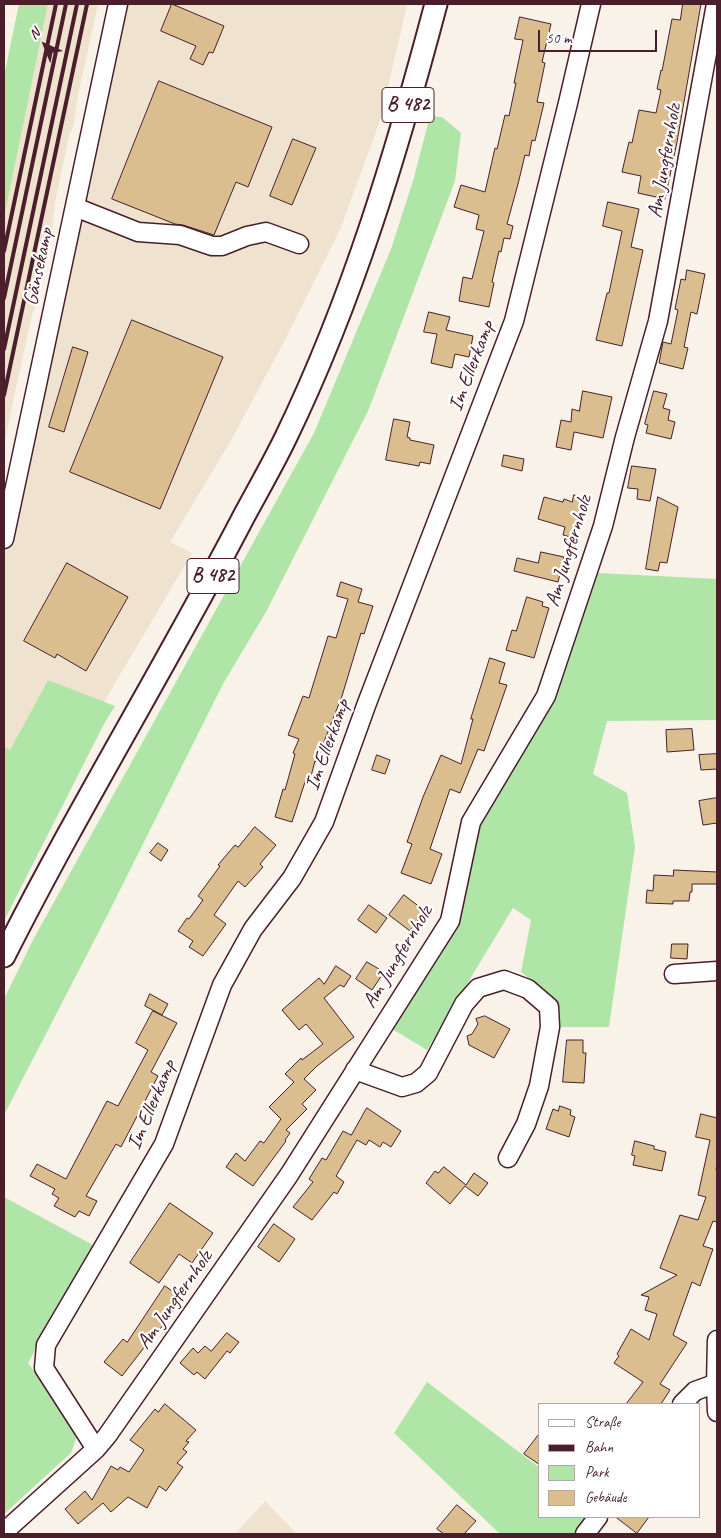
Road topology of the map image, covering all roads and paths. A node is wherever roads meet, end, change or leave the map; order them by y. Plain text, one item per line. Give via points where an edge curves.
1 (118, 4) edge
2 (436, 4) edge
3 (591, 4) edge
4 (716, 4) edge
5 (75, 207) junction
6 (299, 244) dead end
7 (4, 539) edge
8 (4, 956) edge
9 (717, 971) edge
10 (674, 974) dead end
11 (355, 1070) junction
12 (508, 1158) dead end
13 (717, 1340) edge
14 (716, 1383) edge
15 (683, 1403) edge
16 (717, 1412) edge
17 (96, 1449) junction
18 (597, 1518) edge
19 (4, 1532) edge
20 (586, 1534) edge

1 - 5 street, Gänsekamp
2 - 8 main road, B 482 via 365,246 286,437
3 - 17 street, Im Ellerkamp via 514,321 370,693 324,822 292,878 253,929 235,960 222,985 164,1144 46,1345 44,1368
4 - 11 street, Am Jungfernholz via 658,320 603,526 546,696 471,822 450,921
5 - 6 street via 138,232 180,235 212,246 222,246 266,232
5 - 7 street, Gänsekamp
9 - 10 street
11 - 12 street via 402,1086 416,1083 428,1073 464,1004 478,988 504,980 528,989 549,1007 550,1027 539,1086 526,1124
11 - 17 street, Am Jungfernholz via 289,1175
13 - 14 street
14 - 15 street via 695,1391
14 - 16 street
17 - 19 street, Am Jungfernholz
18 - 20 street

